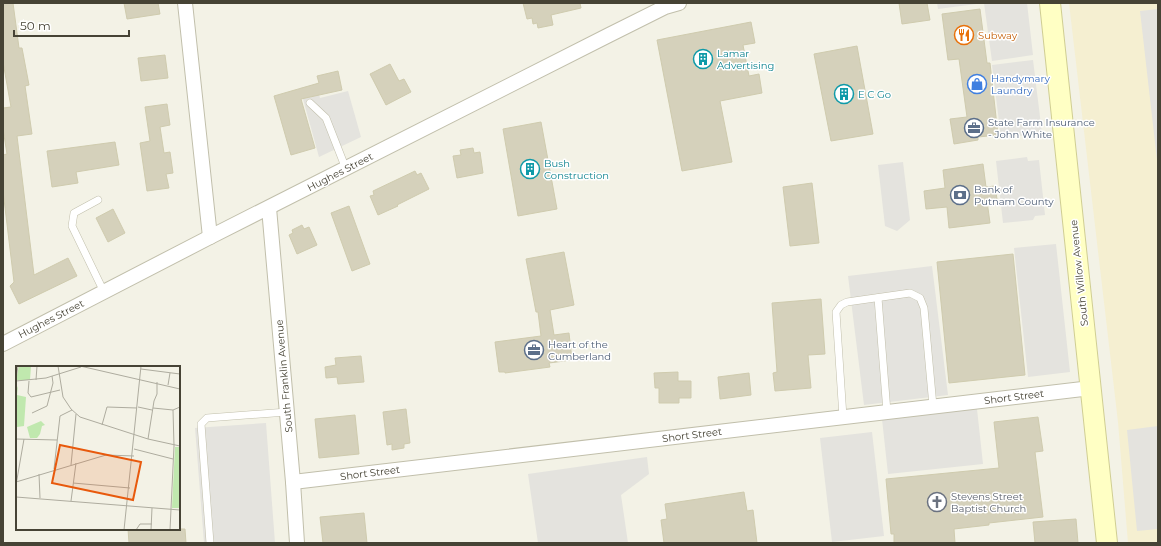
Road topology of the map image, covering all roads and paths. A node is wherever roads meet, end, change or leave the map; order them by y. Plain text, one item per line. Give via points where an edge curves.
1 (185, 3) edge
2 (679, 3) edge
3 (1050, 3) edge
4 (310, 103) dead end
5 (346, 169) junction
6 (98, 200) dead end
7 (269, 208) junction
8 (210, 237) junction
9 (104, 292) junction
10 (878, 298) junction
11 (3, 344) edge
12 (1091, 388) junction
13 (933, 406) junction
14 (287, 412) junction
15 (887, 412) junction
16 (843, 417) junction
17 (293, 482) junction
18 (210, 543) edge
19 (297, 543) edge
20 (1107, 543) edge

1 - 8 street
2 - 5 street, Hughes Street via 666,7
3 - 12 main road, South Willow Avenue
4 - 5 lane via 326,118
5 - 7 street, Hughes Street
6 - 9 lane via 74,213 72,226
7 - 8 street, Hughes Street
7 - 14 street, South Franklin Avenue
8 - 9 street, Hughes Street
9 - 11 street, Hughes Street
10 - 13 lane via 910,294 920,298 924,308
10 - 15 lane
10 - 16 lane via 847,302 836,312
12 - 13 street, Short Street
12 - 20 main road, South Willow Avenue
13 - 15 street, Short Street
14 - 17 street, South Franklin Avenue
14 - 18 lane via 207,418 201,424
15 - 16 street, Short Street
16 - 17 street, Short Street
17 - 19 street, South Franklin Avenue

